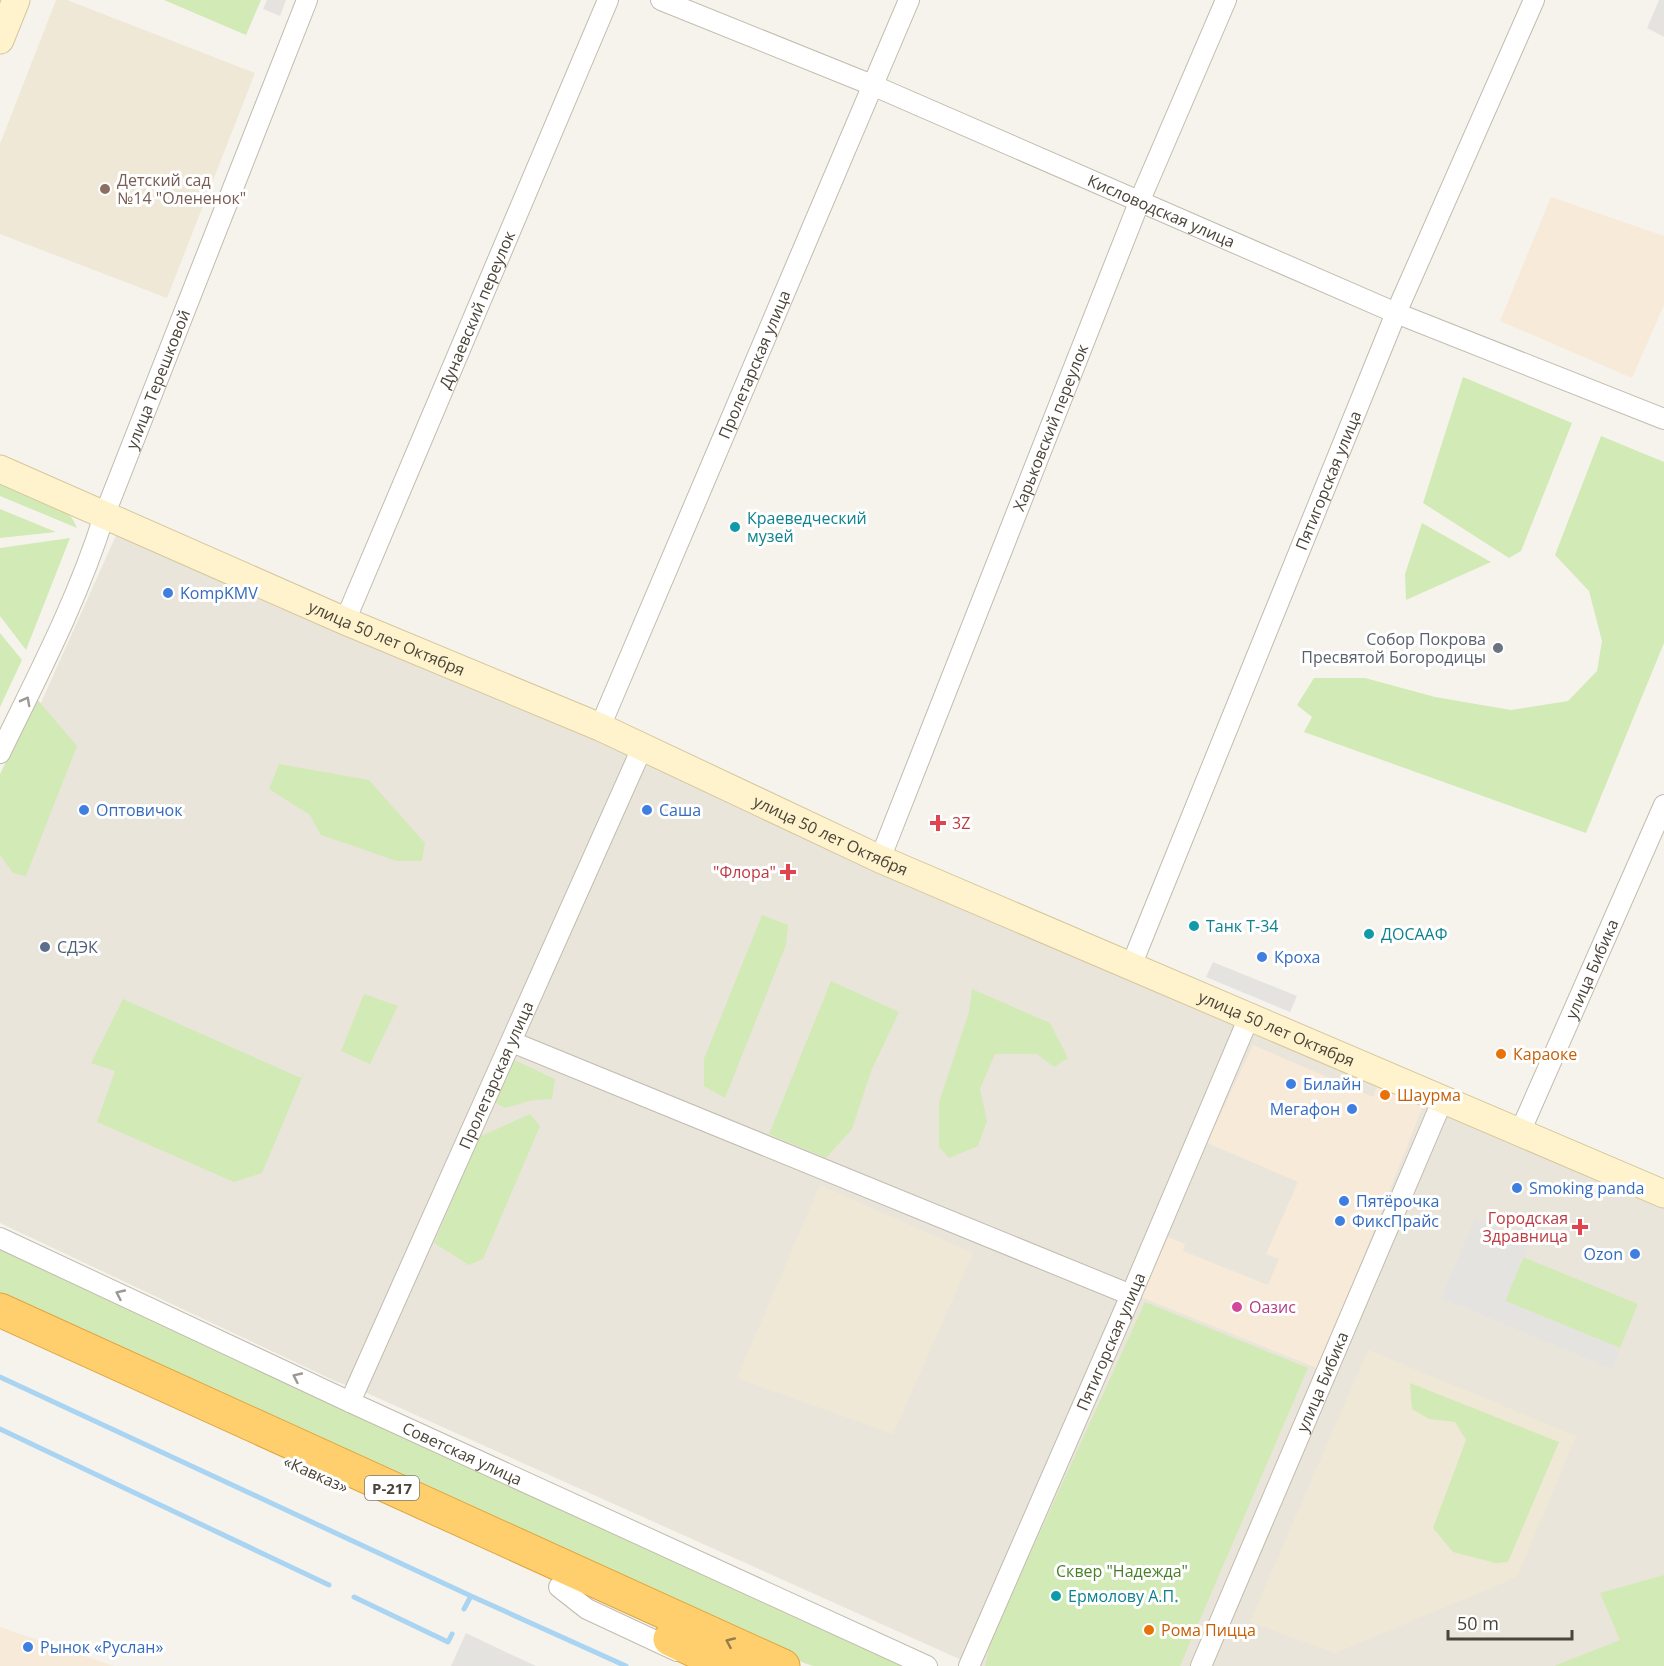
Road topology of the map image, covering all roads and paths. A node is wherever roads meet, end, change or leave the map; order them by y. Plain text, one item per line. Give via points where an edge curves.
1 (16, 0) edge
2 (308, 0) edge
3 (608, 0) edge
4 (661, 0) edge
5 (909, 0) edge
6 (1226, 0) edge
7 (1534, 0) edge
8 (0, 40) edge
9 (872, 85) junction
10 (1140, 200) junction
11 (1396, 313) junction
12 (1664, 419) edge
13 (0, 469) edge
14 (104, 516) junction
15 (345, 621) junction
16 (600, 728) junction
17 (642, 748) junction
18 (0, 753) edge
19 (1664, 805) edge
20 (880, 859) junction
21 (1131, 966) junction
22 (1249, 1017) junction
23 (512, 1042) junction
24 (1443, 1099) junction
25 (1520, 1132) junction
26 (1664, 1194) edge
27 (0, 1238) edge
28 (1131, 1295) junction
29 (0, 1310) edge
30 (0, 1332) edge
31 (350, 1402) junction
32 (559, 1587) junction
33 (708, 1666) edge
34 (727, 1666) edge
35 (783, 1666) edge
36 (927, 1666) edge
37 (969, 1666) edge
38 (1201, 1666) edge

1 - 8 main road
2 - 14 street, улица Терешковой
3 - 15 street, Дунаевский переулок
4 - 9 street, Кисловодская улица
5 - 9 street, Пролетарская улица
6 - 10 street, Харьковский переулок
7 - 11 street, Пятигорская улица
9 - 10 street, Кисловодская улица
9 - 16 street, Пролетарская улица
10 - 11 street, Кисловодская улица
10 - 20 street, Харьковский переулок
11 - 12 street, Кисловодская улица
11 - 21 street, Пятигорская улица
13 - 14 main road, улица 50 лет Октября
14 - 15 main road, улица 50 лет Октября
18 -> 14 street, улица Терешковой via 39,676 90,559
15 - 16 main road, улица 50 лет Октября
16 - 17 main road, улица 50 лет Октября
17 - 20 main road, улица 50 лет Октября
17 - 23 street, Пролетарская улица
19 - 25 street, улица Бибика
20 - 21 main road, улица 50 лет Октября
21 - 22 main road, улица 50 лет Октября
22 - 24 main road, улица 50 лет Октября
22 - 28 street, Пятигорская улица
23 - 28 street
23 - 31 street, Пролетарская улица
24 - 25 main road, улица 50 лет Октября
24 - 38 street, улица Бибика
25 - 26 main road, улица 50 лет Октября
31 -> 27 street, Советская улица
28 - 37 street, Пятигорская улица
35 -> 29 highway, Р-217
30 - 32 highway, «Кавказ» / Р-217
31 - 36 street, Советская улица
32 - 33 street via 587,1609
32 - 34 highway, «Кавказ» / Р-217

